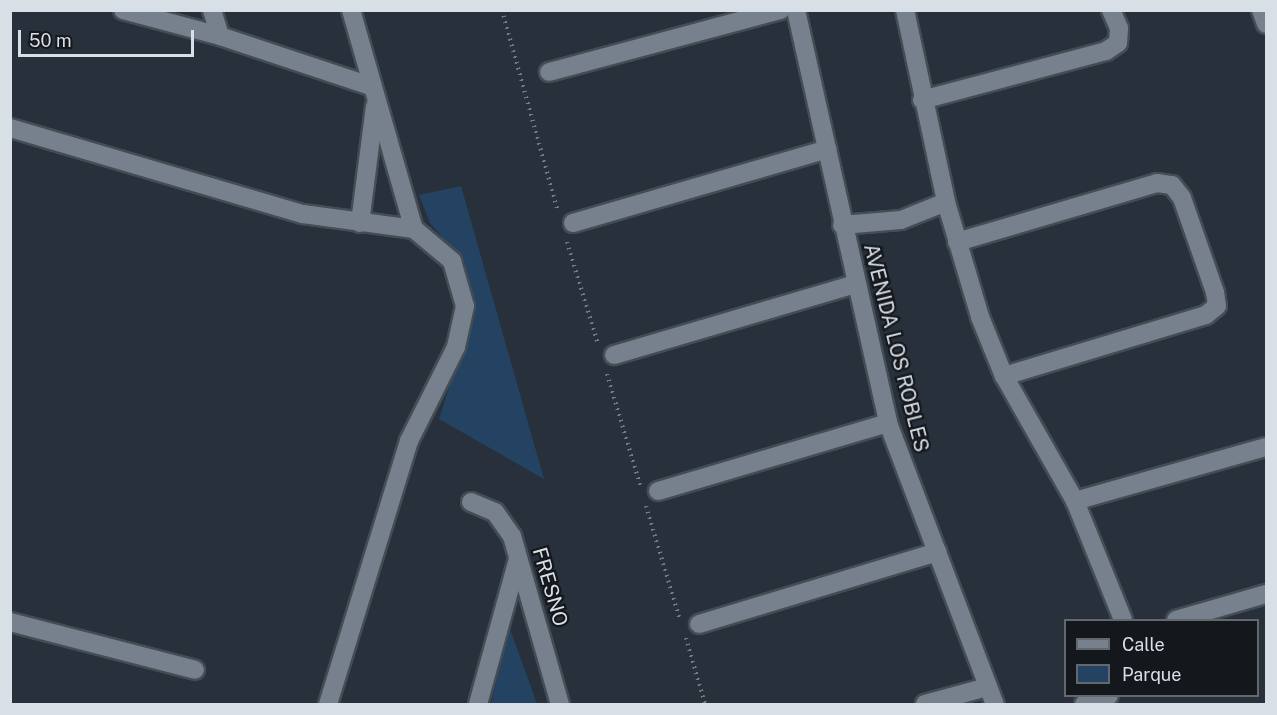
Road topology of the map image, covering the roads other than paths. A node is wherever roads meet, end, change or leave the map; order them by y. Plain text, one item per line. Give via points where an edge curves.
1 (123, 10) edge
2 (212, 10) edge
3 (351, 10) edge
4 (781, 10) edge
5 (796, 10) edge
6 (905, 10) edge
7 (1112, 10) edge
8 (1261, 10) edge
9 (1266, 24) edge
10 (220, 36) junction
11 (549, 72) dead end
12 (374, 93) junction
13 (922, 100) junction
14 (10, 128) edge
15 (827, 149) junction
16 (946, 202) junction
17 (360, 223) junction
18 (573, 223) dead end
19 (842, 225) junction
20 (414, 229) junction
21 (957, 242) junction
22 (856, 284) junction
23 (614, 355) dead end
24 (1004, 376) junction
25 (888, 423) junction
26 (1266, 447) edge
27 (658, 491) dead end
28 (1075, 501) junction
29 (471, 502) dead end
30 (937, 552) junction
31 (518, 558) junction
32 (1266, 594) edge
33 (1122, 619) edge
34 (1183, 619) edge
35 (10, 622) edge
36 (699, 624) dead end
37 (195, 670) dead end
38 (987, 687) junction
39 (1106, 697) edge
40 (331, 704) edge
41 (478, 705) edge
42 (560, 705) edge
43 (925, 705) edge
44 (995, 705) edge
45 (1084, 705) edge

1 - 10 street
2 - 10 street
3 - 12 street
4 - 11 street
5 - 15 street, AVENIDA LOS ROBLES
6 - 13 street
7 - 13 street via 1119,28 1118,43 1106,51
8 - 9 street
10 - 12 street
12 - 17 street
12 - 20 street
13 - 16 street
14 - 17 street via 303,214
15 - 18 street
15 - 19 street, AVENIDA LOS ROBLES
16 - 19 street via 901,220
16 - 21 street
17 - 20 street
19 - 22 street, AVENIDA LOS ROBLES
20 - 40 street via 452,261 465,306 456,347 409,441
21 - 24 street
21 - 24 street via 1157,183 1172,185 1182,198 1215,292 1217,306 1206,315
22 - 23 street
22 - 25 street, AVENIDA LOS ROBLES
24 - 28 street
25 - 27 street
25 - 30 street, AVENIDA LOS ROBLES
26 - 28 street
28 - 33 street
29 - 31 street, FRESNO via 501,518
30 - 36 street
30 - 38 street, AVENIDA LOS ROBLES
31 - 41 street
31 - 42 street, FRESNO
32 - 34 street
35 - 37 street
38 - 43 street
38 - 44 street, AVENIDA LOS ROBLES
39 - 45 street

